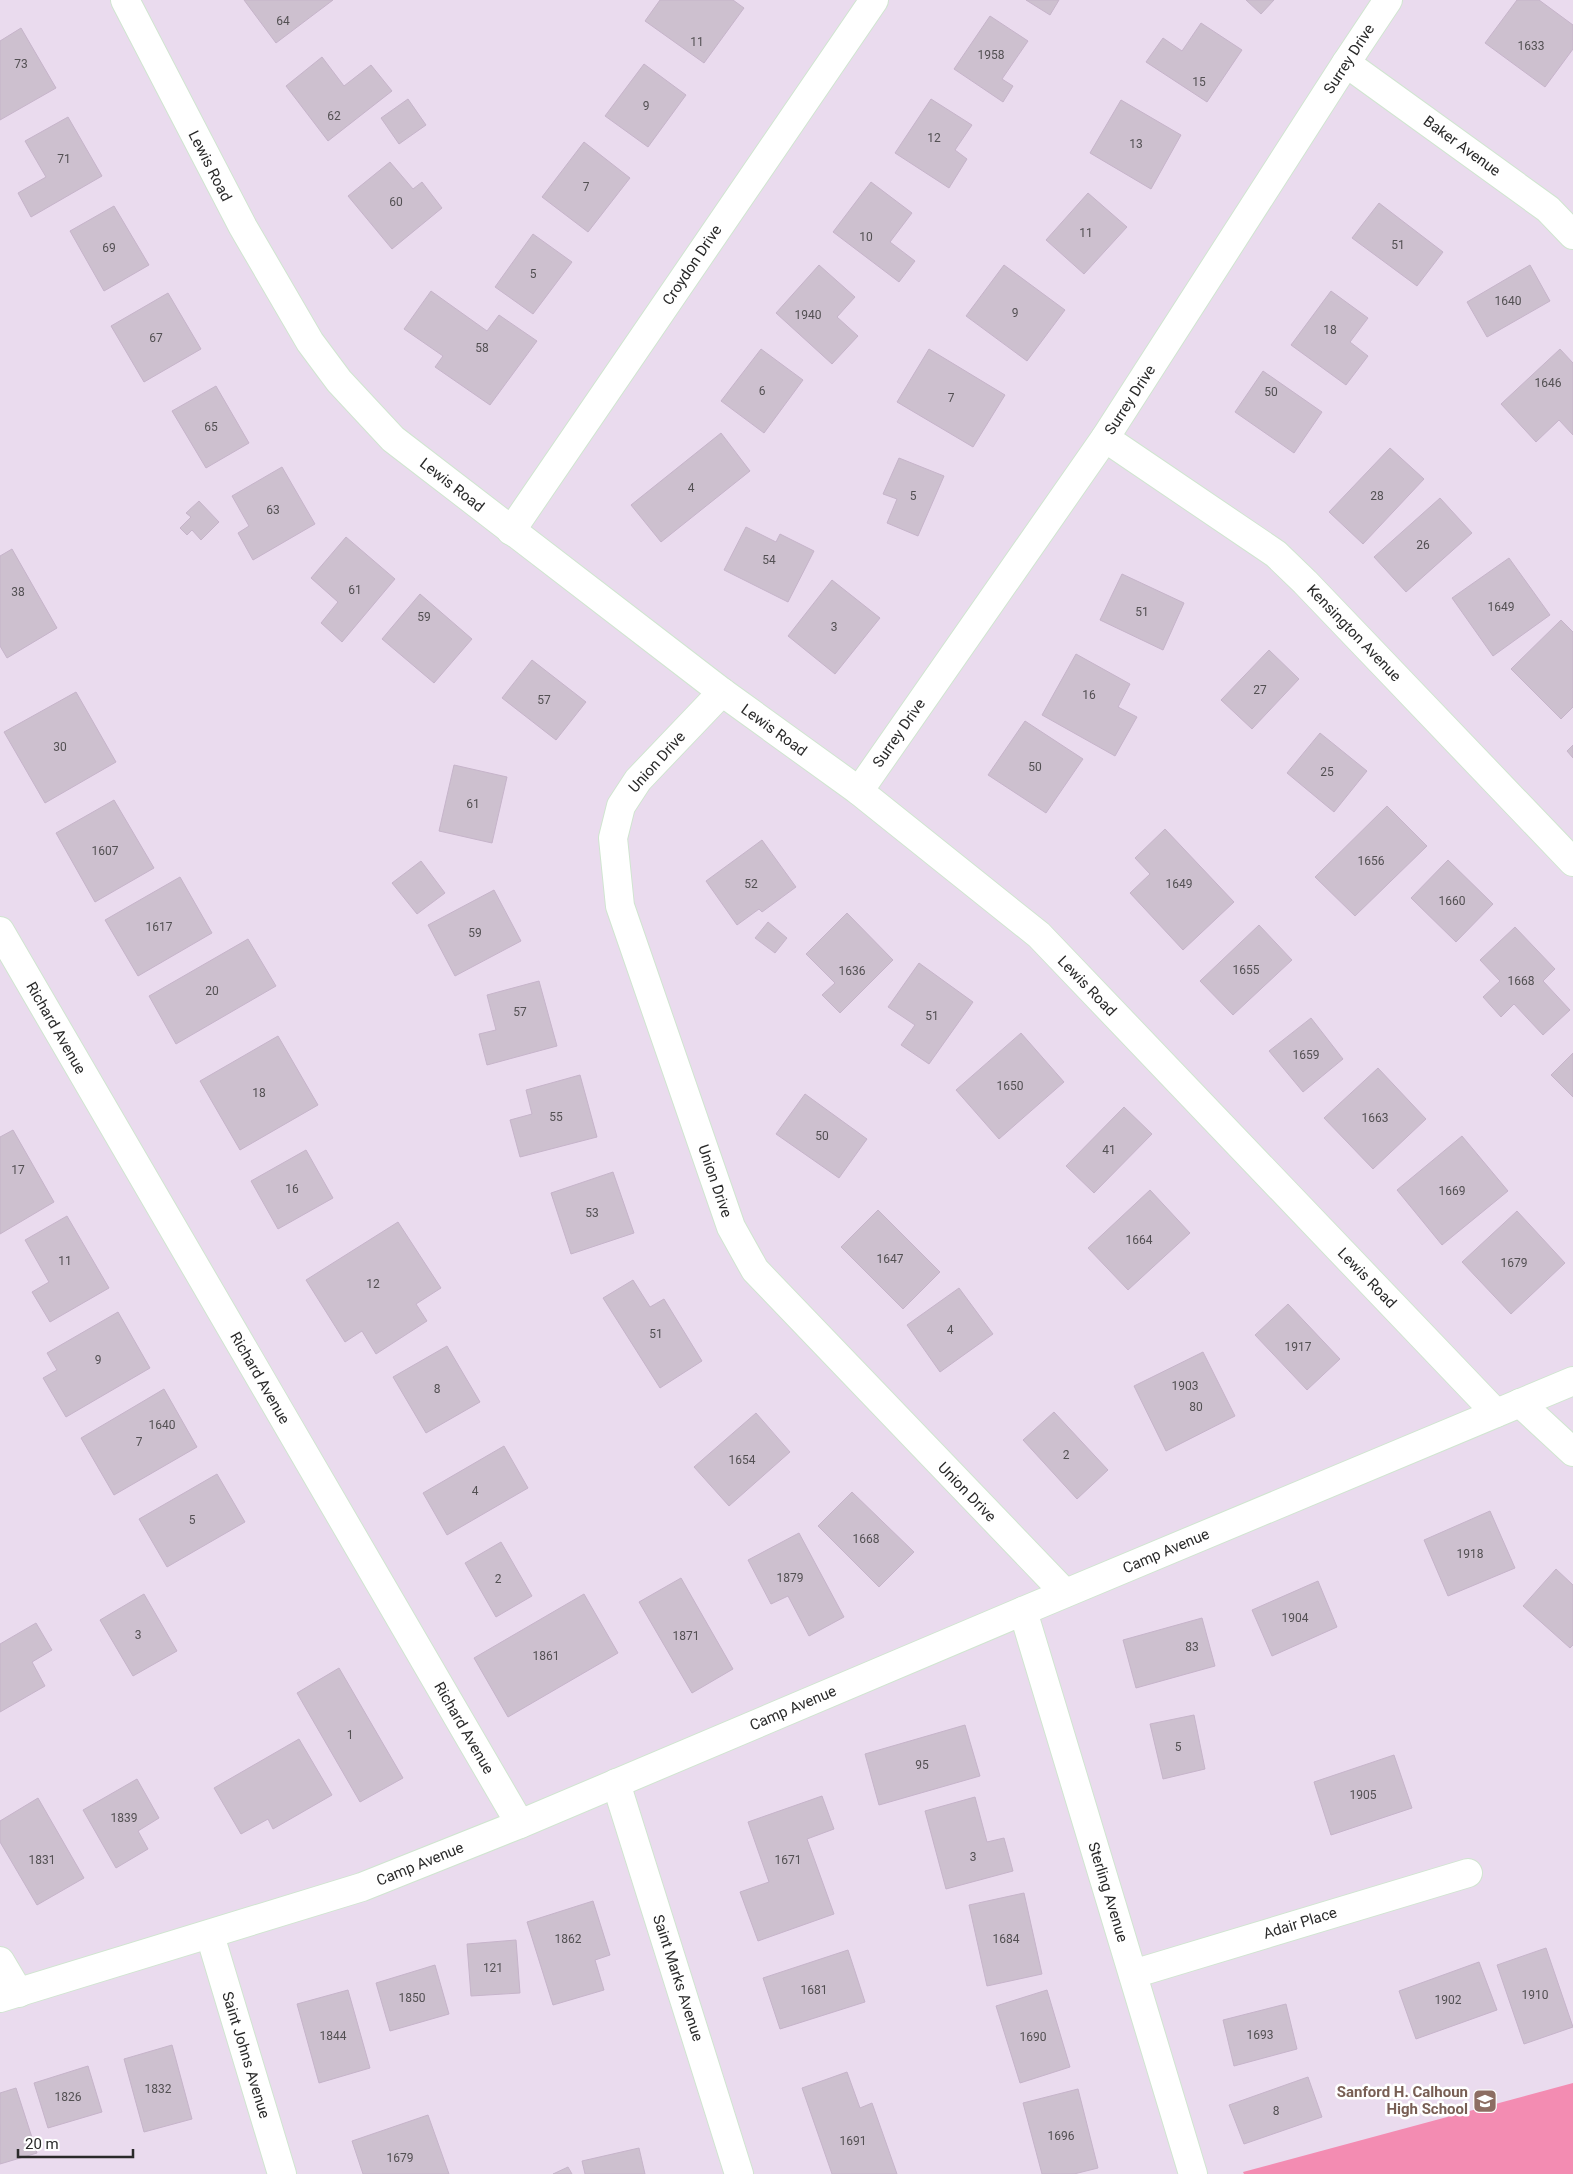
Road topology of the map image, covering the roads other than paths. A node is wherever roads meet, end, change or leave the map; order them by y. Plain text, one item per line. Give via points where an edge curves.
1 (124, 0) edge
2 (874, 0) edge
3 (1388, 0) edge
4 (1346, 63) junction
5 (1573, 235) edge
6 (1105, 438) junction
7 (511, 531) junction
8 (722, 692) junction
9 (859, 791) junction
10 (1573, 862) edge
11 (0, 931) edge
12 (1573, 1381) edge
13 (1508, 1408) junction
14 (1573, 1452) edge
15 (1065, 1593) junction
16 (1023, 1611) junction
17 (616, 1783) junction
18 (520, 1824) junction
19 (1468, 1873) dead end
20 (210, 1935) junction
21 (0, 1961) edge
22 (1133, 1974) junction
23 (9, 1996) edge
24 (282, 2174) edge
25 (739, 2174) edge
26 (1193, 2174) edge

1 - 7 street, Lewis Road via 243,227 315,350 393,439
2 - 7 street, Croydon Drive
3 - 4 street, Surrey Drive
4 - 5 street, Baker Avenue via 1548,208
4 - 6 street, Surrey Drive
6 - 9 street, Surrey Drive
6 - 10 street, Kensington Avenue via 1276,554
7 - 8 street, Lewis Road
8 - 9 street, Lewis Road
8 - 15 street, Union Drive via 638,780 620,806 613,838 620,906 731,1227 755,1270
9 - 13 street, Lewis Road via 1039,935
11 - 18 street, Richard Avenue
12 - 13 street, Camp Avenue
13 - 14 street, Lewis Road
13 - 15 street, Camp Avenue
15 - 16 street, Camp Avenue
16 - 17 street, Camp Avenue
16 - 22 street, Sterling Avenue
17 - 18 street, Camp Avenue
17 - 25 street, Saint Marks Avenue
18 - 20 street, Camp Avenue via 362,1887
19 - 22 street, Adair Place
20 - 23 street, Camp Avenue
20 - 24 street, Saint Johns Avenue
21 - 23 street
22 - 26 street, Sterling Avenue

